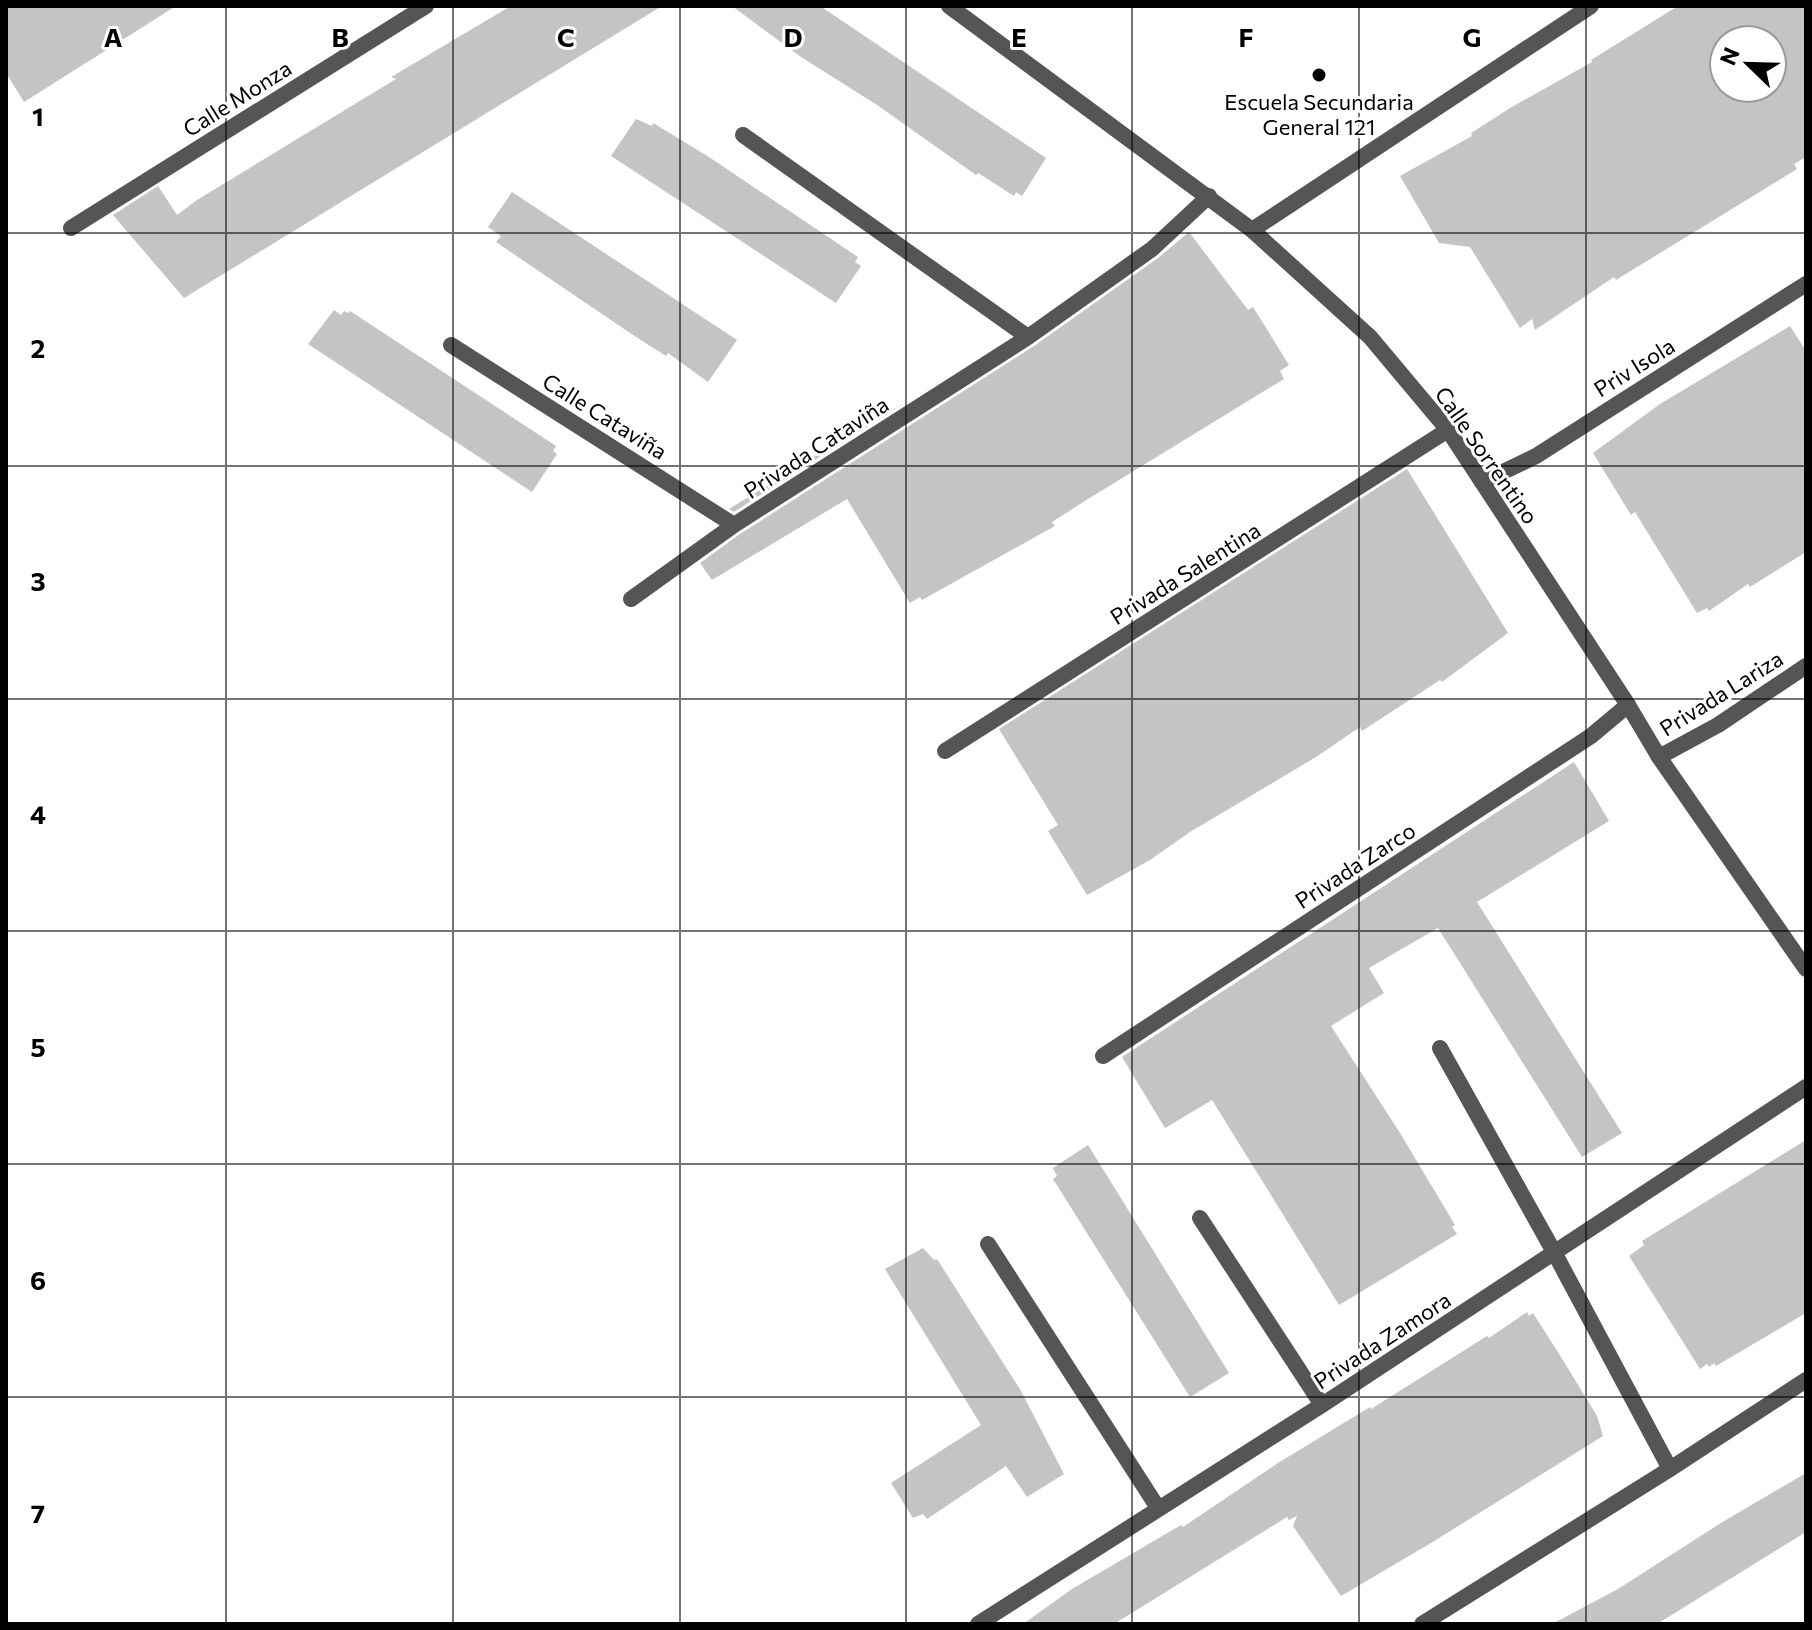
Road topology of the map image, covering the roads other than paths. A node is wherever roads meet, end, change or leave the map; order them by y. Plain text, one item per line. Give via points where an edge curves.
1 (426, 6) edge
2 (949, 6) edge
3 (1591, 6) edge
4 (743, 135) dead end
5 (1209, 196) junction
6 (71, 228) dead end
7 (1252, 230) junction
8 (1806, 284) edge
9 (1028, 337) junction
10 (451, 345) dead end
11 (1448, 430) junction
12 (1482, 482) junction
13 (734, 525) junction
14 (631, 599) dead end
15 (1806, 666) edge
16 (1628, 705) junction
17 (945, 751) dead end
18 (1659, 757) junction
19 (1806, 969) edge
20 (1440, 1048) dead end
21 (1103, 1056) dead end
22 (1806, 1087) edge
23 (1200, 1218) dead end
24 (988, 1244) dead end
25 (1554, 1252) junction
26 (1806, 1380) edge
27 (1322, 1405) junction
28 (1670, 1469) junction
29 (1158, 1508) junction
30 (978, 1624) edge
31 (1422, 1624) edge

1 - 6 street, Calle Monza
2 - 5 street, Calle Sorrentino
3 - 7 street
4 - 9 street
5 - 7 street, Calle Sorrentino
5 - 9 street, Privada Cataviña via 1152,249
7 - 11 street, Calle Sorrentino via 1370,337
8 - 12 street, Priv Isola via 1536,456
9 - 13 street, Privada Cataviña
10 - 13 street, Calle Cataviña
11 - 12 street, Calle Sorrentino
11 - 17 street, Privada Salentina
12 - 16 street, Calle Sorrentino
13 - 14 street, Privada Cataviña
15 - 18 street, Privada Lariza
16 - 18 street, Calle Sorrentino
16 - 21 street, Privada Zarco via 1591,736
18 - 19 street, Calle Sorrentino
20 - 25 street
22 - 25 street, Privada Zamora
23 - 27 street
24 - 29 street
25 - 27 street, Privada Zamora
25 - 28 street
26 - 28 street
27 - 29 street, Privada Zamora
28 - 31 street
29 - 30 street, Privada Zamora

